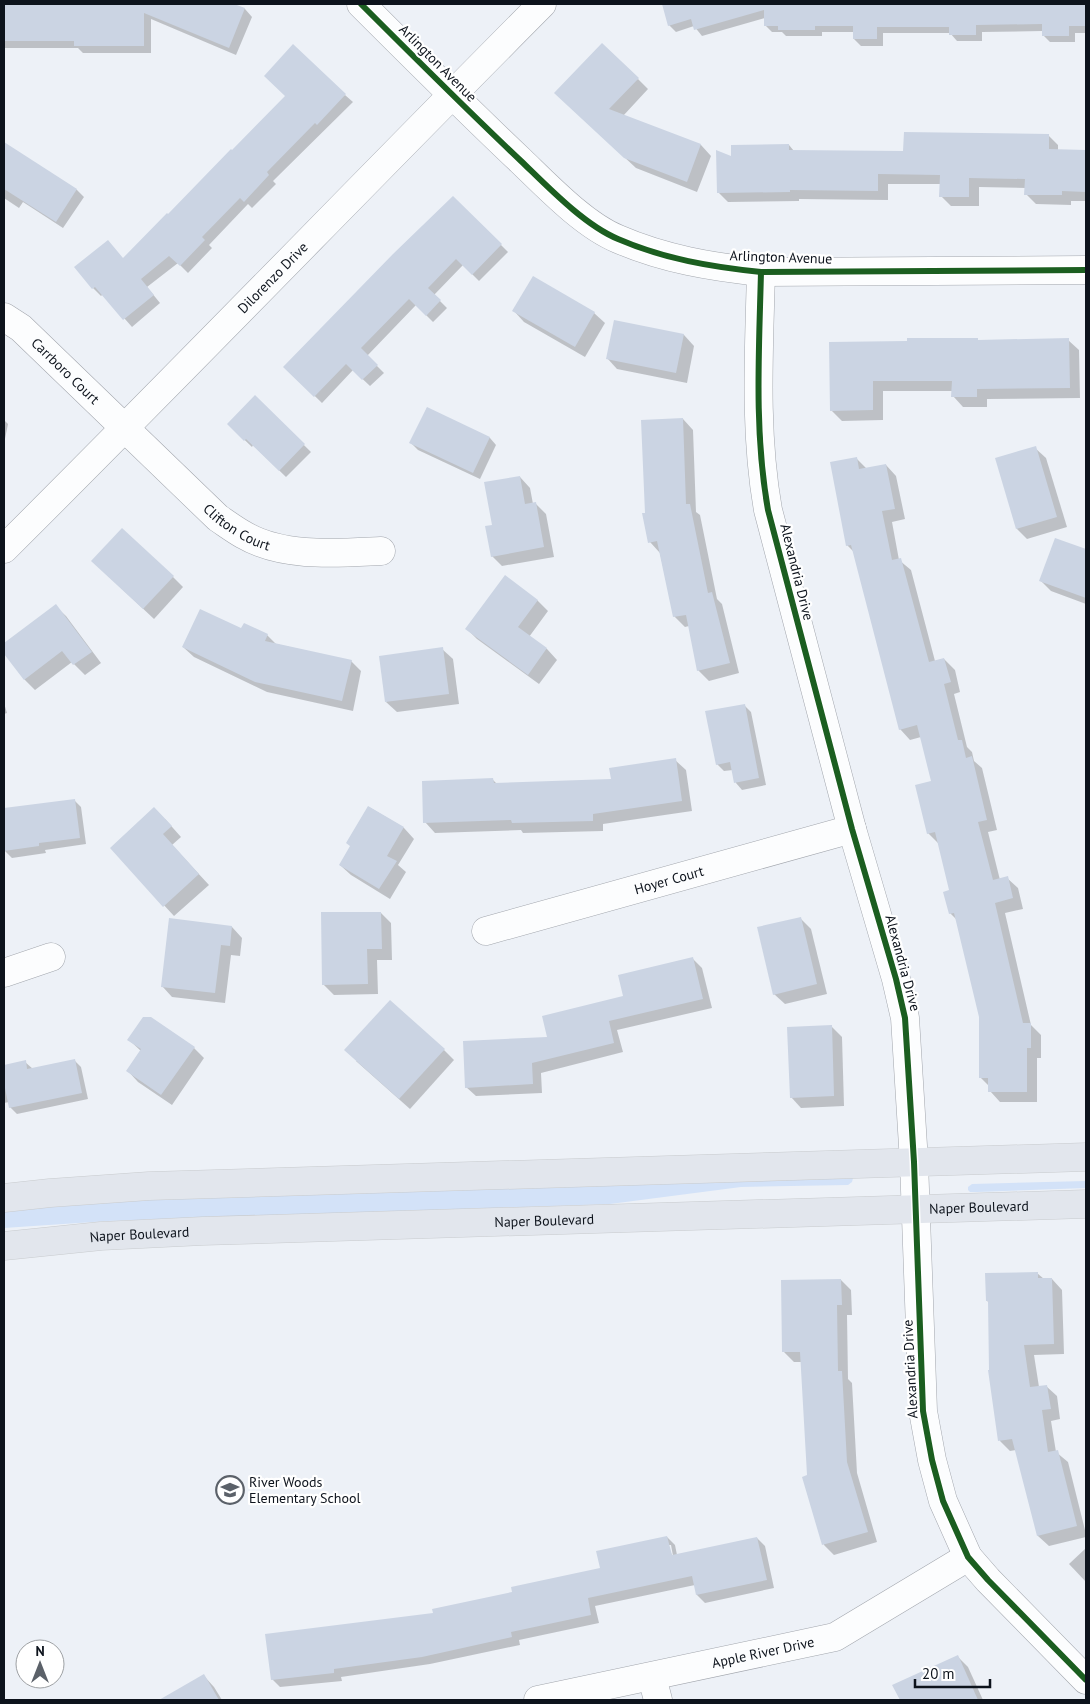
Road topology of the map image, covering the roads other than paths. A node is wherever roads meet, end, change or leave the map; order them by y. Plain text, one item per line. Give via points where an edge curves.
1 (361, 4) edge
2 (542, 4) edge
3 (451, 95) junction
4 (1086, 270) edge
5 (761, 272) junction
6 (4, 317) edge
7 (126, 428) junction
8 (4, 549) edge
9 (381, 551) dead end
10 (852, 828) junction
11 (486, 931) dead end
12 (51, 957) dead end
13 (4, 974) edge
14 (1086, 1157) edge
15 (914, 1162) junction
16 (4, 1198) edge
17 (1086, 1204) edge
18 (916, 1210) junction
19 (4, 1246) edge
20 (968, 1557) junction
21 (1086, 1680) edge
22 (655, 1689) edge
23 (538, 1700) edge

1 - 3 street, Arlington Avenue
2 - 3 street, Dilorenzo Drive
3 - 5 street, Arlington Avenue via 561,200 616,239 676,260
3 - 7 street, Dilorenzo Drive
4 - 5 street, Arlington Avenue
5 - 10 street, Alexandria Drive via 758,381 762,475 781,562
6 - 7 street, Carrboro Court via 20,328
7 - 8 street, Dilorenzo Drive
7 - 9 street, Clifton Court via 218,518 245,536 303,552
10 - 11 street, Hoyer Court
10 - 15 street, Alexandria Drive via 905,1018
12 - 13 street
14 - 15 main road
15 - 16 main road via 149,1186
15 - 18 street, Alexandria Drive
17 - 18 main road, Naper Boulevard
18 - 19 main road, Naper Boulevard via 101,1236
18 - 20 street, Alexandria Drive via 923,1411 943,1500
20 - 21 street, Alexandria Drive
20 - 22 street, Apple River Drive via 835,1637
22 - 23 street, Apple River Drive

